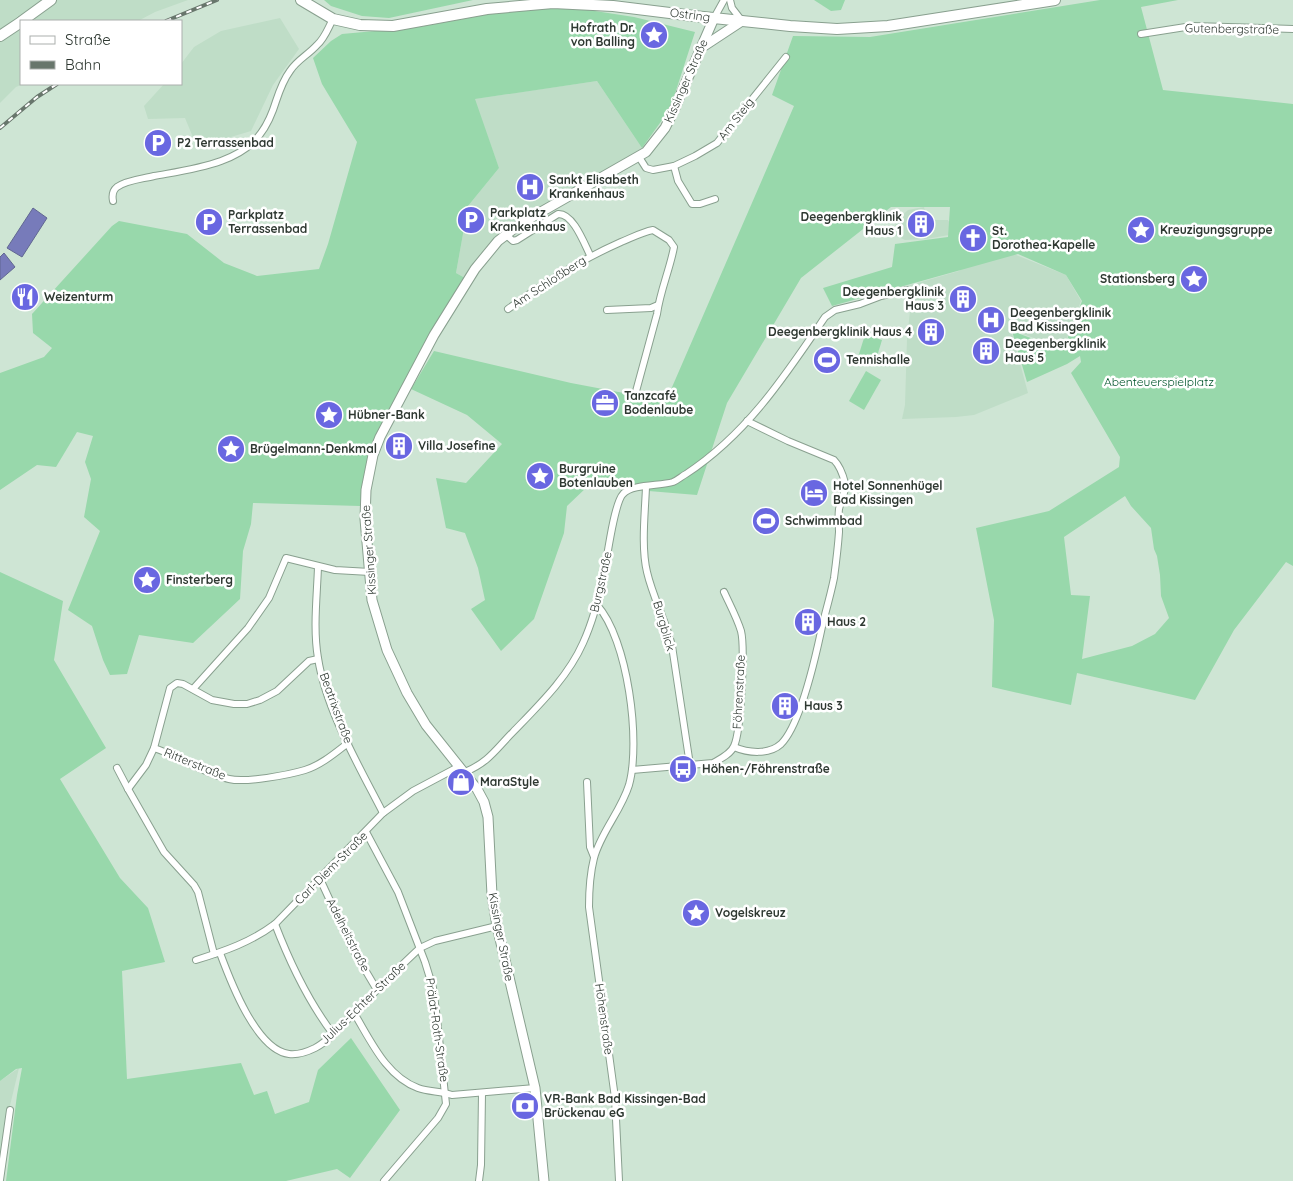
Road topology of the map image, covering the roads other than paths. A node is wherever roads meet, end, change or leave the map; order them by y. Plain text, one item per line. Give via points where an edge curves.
1 (51, 0) edge
2 (301, 0) edge
3 (724, 0) edge
4 (730, 0) edge
5 (1055, 0) edge
6 (714, 18) junction
7 (332, 19) junction
8 (25, 20) edge
9 (742, 21) junction
10 (20, 23) edge
11 (1293, 29) edge
12 (1141, 34) dead end
13 (0, 36) edge
14 (700, 49) junction
15 (786, 57) dead end
16 (639, 157) junction
17 (674, 166) junction
18 (715, 199) dead end
19 (113, 201) dead end
20 (506, 234) junction
21 (590, 255) junction
22 (906, 290) dead end
23 (658, 305) junction
24 (508, 309) dead end
25 (607, 310) dead end
26 (635, 395) dead end
27 (747, 421) junction
28 (646, 487) junction
29 (318, 567) junction
30 (370, 572) junction
31 (724, 592) dead end
32 (597, 605) junction
33 (318, 659) junction
34 (193, 689) junction
35 (348, 743) junction
36 (734, 747) junction
37 (154, 748) junction
38 (690, 765) junction
39 (117, 768) dead end
40 (463, 769) junction
41 (632, 770) junction
42 (587, 782) dead end
43 (128, 789) junction
44 (383, 813) junction
45 (366, 832) junction
46 (594, 857) junction
47 (320, 879) junction
48 (274, 924) junction
49 (497, 926) junction
50 (420, 948) junction
51 (217, 954) junction
52 (196, 960) dead end
53 (377, 990) junction
54 (354, 1013) junction
55 (333, 1034) junction
56 (535, 1088) junction
57 (445, 1092) junction
58 (482, 1093) junction
59 (10, 1110) dead end
60 (0, 1180) edge
61 (384, 1181) edge
62 (479, 1181) edge
63 (544, 1181) edge
64 (619, 1181) edge

1 - 8 main road
2 - 7 main road, Ostring
3 - 6 street
4 - 9 street
5 - 9 main road, Ostring via 888,26 837,30
6 - 7 main road, Ostring via 553,2 488,9 394,26 360,25
6 - 9 main road, Ostring
6 - 14 street, Kissinger Straße
7 - 19 street via 326,34 289,72 256,142 205,166 124,184 113,191
9 - 14 street
10 - 13 main road
11 - 12 street, Gutenbergstraße via 1192,26
14 - 16 street, Kissinger Straße via 664,128
15 - 17 street, Am Steig via 717,143
16 - 17 street, Am Steig via 646,168 653,170
16 - 20 street, Kissinger Straße
17 - 18 street via 678,181 692,204
20 - 21 street, Am Schloßberg via 517,240 558,214 564,214 573,223
20 - 30 street, Kissinger Straße via 475,269 434,335 380,436 373,455 365,502
21 - 23 street, Am Schloßberg via 653,230 670,240 674,247
21 - 24 street, Am Schloßberg
22 - 27 street, Burgstraße via 835,310 824,317 793,364
23 - 25 street
23 - 26 street, Am Schloßberg
27 - 28 street, Burgstraße via 709,459 674,482
27 - 36 street via 834,460 845,484 839,509 834,578 814,662 796,716 787,735 770,750 762,752
28 - 32 street, Burgstraße via 627,491 619,500
28 - 38 street, Burgblick via 644,533 647,572 668,628
29 - 30 street
29 - 33 street, Beatrixstraße
29 - 34 street via 286,558 269,598 248,628
30 - 40 street, Kissinger Straße via 372,600 392,663 426,725
31 - 36 street, Föhrenstraße via 742,633 742,679
32 - 40 street, Burgstraße via 583,643 553,689 493,755 478,766
32 - 41 street, Höhenstraße via 607,618 627,680 633,730
33 - 34 street via 309,661 277,691 247,704 212,700
33 - 35 street, Beatrixstraße via 328,696
34 - 37 street via 177,683 170,688
35 - 37 street, Ritterstraße via 306,770 238,780 215,775
35 - 44 street, Beatrixstraße
36 - 38 street, Föhrenstraße via 713,762
37 - 43 street
38 - 41 street, Föhrenstraße
39 - 43 street, Julius-Echter-Straße
40 - 44 street, Carl-Diem-Straße via 413,791
40 - 49 street, Kissinger Straße via 484,802 488,817
41 - 46 street, Höhenstraße via 624,797
42 - 46 street, Höhenstraße via 590,847
43 - 51 street, Julius-Echter-Straße via 164,852 198,892
44 - 45 street, Carl-Diem-Straße
45 - 47 street, Carl-Diem-Straße
45 - 50 street, Prälat-Roth-Straße via 398,892
46 - 64 street, Höhenstraße via 589,907 615,1098
47 - 48 street, Carl-Diem-Straße
47 - 53 street, Adelheitstraße via 351,946
48 - 51 street, Carl-Diem-Straße via 249,941
48 - 55 street via 308,996
49 - 50 street, Julius-Echter-Straße via 435,941
49 - 56 street, Kissinger Straße
50 - 53 street, Julius-Echter-Straße
50 - 57 street, Prälat-Roth-Straße via 432,988
51 - 52 street, Carl-Diem-Straße
51 - 55 street, Julius-Echter-Straße via 245,1012 272,1047 287,1054 299,1054 314,1049
53 - 54 street, Julius-Echter-Straße
54 - 55 street, Julius-Echter-Straße
54 - 57 street via 393,1072 419,1088
56 - 58 street
56 - 63 street, Kissinger Straße
57 - 58 street via 452,1095
57 - 61 street via 446,1104 438,1118
58 - 62 street
59 - 60 street

